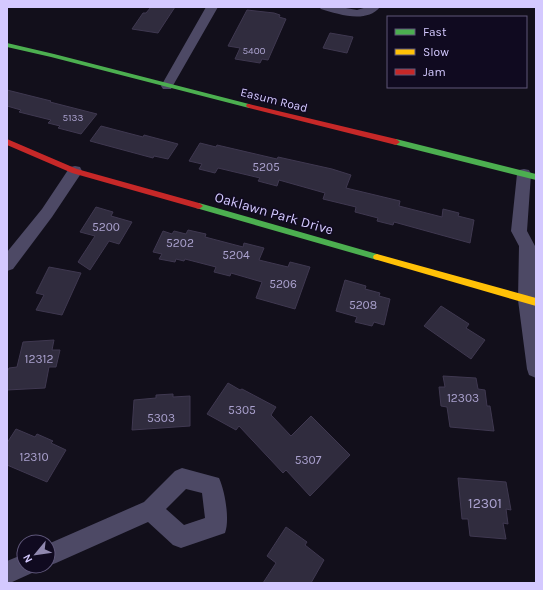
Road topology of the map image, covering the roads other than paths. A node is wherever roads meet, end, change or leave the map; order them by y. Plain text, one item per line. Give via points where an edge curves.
1 (212, 7) edge
2 (325, 7) edge
3 (374, 7) edge
4 (7, 45) edge
5 (167, 86) junction
6 (7, 142) edge
7 (74, 171) junction
8 (530, 176) edge
9 (531, 244) edge
10 (7, 264) edge
11 (531, 301) edge
12 (536, 369) edge
13 (152, 509) dead end
14 (56, 552) edge

1 - 5 street
2 - 3 street via 359,13
4 - 5 street, Easum Road
5 - 8 street, Easum Road
6 - 7 street, Oaklawn Park Drive
7 - 10 street via 47,213
7 - 11 street, Oaklawn Park Drive
8 - 9 street via 519,231
9 - 11 street
11 - 12 street
13 - 14 street via 182,478 212,485 217,525 181,538 151,510

